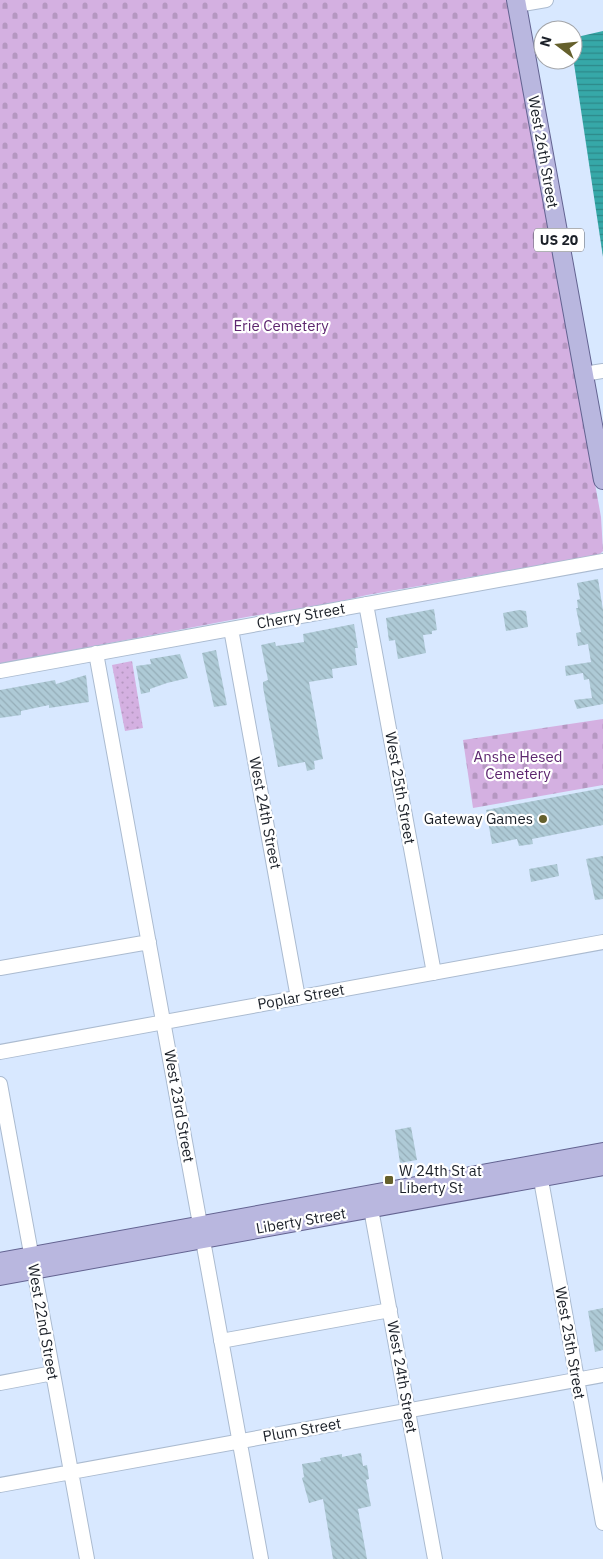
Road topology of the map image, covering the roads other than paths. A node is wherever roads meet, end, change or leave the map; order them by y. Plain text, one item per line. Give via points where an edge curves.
1 (546, 0) edge
2 (516, 3) edge
3 (603, 371) edge
4 (584, 374) junction
5 (603, 480) edge
6 (603, 561) edge
7 (366, 604) junction
8 (231, 629) junction
9 (96, 654) junction
10 (0, 671) edge
11 (149, 942) junction
12 (603, 942) edge
13 (0, 968) edge
14 (434, 973) junction
15 (298, 998) junction
16 (163, 1022) junction
17 (0, 1052) edge
18 (0, 1084) edge
19 (603, 1152) edge
20 (603, 1166) edge
21 (539, 1171) junction
22 (370, 1202) junction
23 (202, 1232) junction
24 (0, 1262) edge
25 (33, 1263) junction
26 (0, 1276) edge
27 (390, 1310) junction
28 (221, 1340) junction
29 (53, 1374) junction
30 (603, 1375) edge
31 (577, 1380) junction
32 (0, 1383) edge
33 (408, 1411) junction
34 (240, 1442) junction
35 (71, 1472) junction
36 (0, 1485) edge
37 (603, 1523) edge
38 (87, 1559) edge
39 (261, 1559) edge
40 (435, 1559) edge

1 - 2 street
2 - 4 main road, West 26th Street / US 20
3 - 4 street
4 - 5 main road, West 26th Street / US 20
6 - 7 street, Cherry Street
7 - 8 street, Cherry Street
7 - 14 street, West 25th Street
8 - 9 street, Cherry Street
8 - 15 street, West 24th Street
9 - 10 street, Cherry Street
9 - 11 street, West 23rd Street
11 - 13 street
11 - 16 street, West 23rd Street
12 - 14 street, Poplar Street
14 - 15 street, Poplar Street
15 - 16 street, Poplar Street
16 - 17 street, Poplar Street
16 - 23 street, West 23rd Street
18 - 25 street, West 22nd Street
19 - 21 main road, Liberty Street
20 - 21 main road, Liberty Street
21 - 22 main road, Liberty Street
21 - 31 street, West 25th Street
22 - 23 main road, Liberty Street
22 - 27 street, West 24th Street
23 - 25 main road, Liberty Street
23 - 28 street, West 23rd Street
24 - 25 main road, Liberty Street
25 - 26 main road, Liberty Street
25 - 29 street, West 22nd Street
27 - 28 street
27 - 33 street, West 24th Street
28 - 34 street, West 23rd Street
29 - 32 street
29 - 35 street, West 22nd Street
30 - 31 street, Plum Street
31 - 33 street, Plum Street
31 - 37 street, West 25th Street
33 - 34 street, Plum Street
33 - 40 street, West 24th Street
34 - 35 street, Plum Street
34 - 39 street, West 23rd Street
35 - 36 street, Plum Street
35 - 38 street, West 22nd Street

